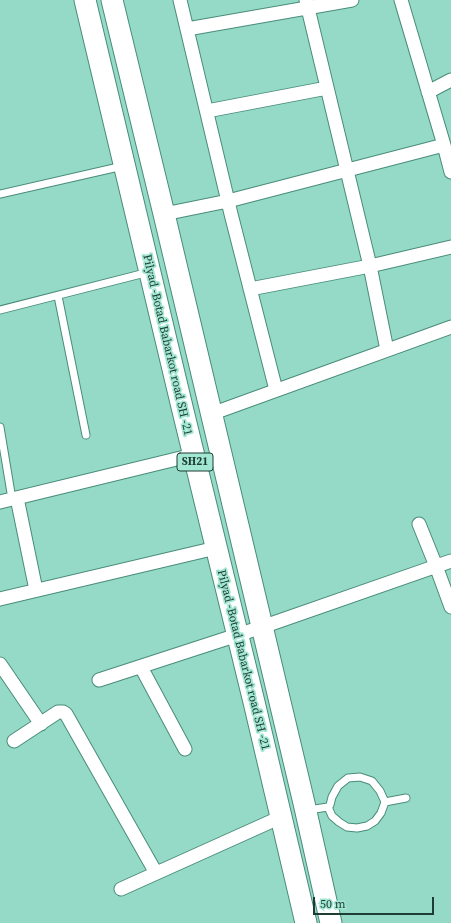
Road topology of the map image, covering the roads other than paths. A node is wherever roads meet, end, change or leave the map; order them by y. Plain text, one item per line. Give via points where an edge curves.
1 (85, 0) edge
2 (112, 0) edge
3 (180, 0) edge
4 (352, 0) edge
5 (401, 0) edge
6 (307, 4) edge
7 (187, 30) junction
8 (451, 80) edge
9 (327, 88) junction
10 (428, 92) junction
11 (207, 111) junction
12 (444, 145) junction
13 (124, 166) junction
14 (450, 167) edge
15 (347, 170) junction
16 (0, 194) edge
17 (228, 201) junction
18 (164, 214) junction
19 (451, 246) edge
20 (370, 266) junction
21 (150, 272) junction
22 (250, 289) junction
23 (58, 296) junction
24 (0, 310) edge
25 (451, 327) edge
26 (387, 350) junction
27 (276, 390) junction
28 (211, 414) junction
29 (0, 427) edge
30 (86, 435) dead end
31 (194, 455) junction
32 (10, 500) edge
33 (419, 524) dead end
34 (216, 548) junction
35 (451, 561) edge
36 (436, 566) junction
37 (36, 590) junction
38 (0, 599) edge
39 (451, 607) edge
40 (262, 627) junction
41 (237, 635) junction
42 (0, 664) edge
43 (141, 666) junction
44 (99, 680) dead end
45 (41, 724) junction
46 (14, 742) dead end
47 (185, 749) dead end
48 (406, 798) dead end
49 (385, 802) junction
50 (328, 807) junction
51 (305, 810) junction
52 (281, 817) junction
53 (156, 873) junction
54 (121, 889) dead end
55 (306, 923) edge
56 (331, 923) edge

1 - 13 main road, Pilyad -Botad Babarkot road SH -21 / SH21
2 - 18 main road, SH21
3 - 7 street
4 - 6 street
5 - 10 street
6 - 7 street
6 - 9 street
7 - 11 street
8 - 10 street
9 - 11 street
9 - 15 street
10 - 12 street
11 - 17 street
12 - 14 street
12 - 15 street
13 - 16 lane
13 - 21 main road, Pilyad -Botad Babarkot road SH -21 / SH21
15 - 17 street
15 - 20 street
17 - 18 street
17 - 22 street
18 - 28 main road, SH21
19 - 20 street
20 - 22 street
20 - 26 street
21 - 23 lane
21 - 31 main road, Pilyad -Botad Babarkot road SH -21 / SH21
22 - 27 street
23 - 24 lane
23 - 30 lane
25 - 26 street
26 - 27 street
27 - 28 street
28 - 40 main road, SH21
29 - 32 lane
31 - 32 street
31 - 34 main road, Pilyad -Botad Babarkot road SH -21 / SH21
32 - 37 street
33 - 36 street
34 - 37 street
34 - 41 main road, Pilyad -Botad Babarkot road SH -21 / SH21
35 - 36 street
36 - 39 street
36 - 40 street
37 - 38 street
40 - 41 street
40 - 51 main road, SH21
41 - 43 street
41 - 52 main road, Pilyad -Botad Babarkot road SH -21 / SH21
42 - 45 street
43 - 44 street
43 - 47 street
45 - 46 street
45 - 53 street via 58,712 66,714
48 - 49 lane
49 - 50 lane via 375,821 357,828 339,822 332,816
49 - 50 lane via 372,781 360,777 348,778 338,786
50 - 51 lane
51 - 56 main road, SH21
52 - 53 street
52 - 55 main road, Pilyad -Botad Babarkot road SH -21 / SH21
53 - 54 street

